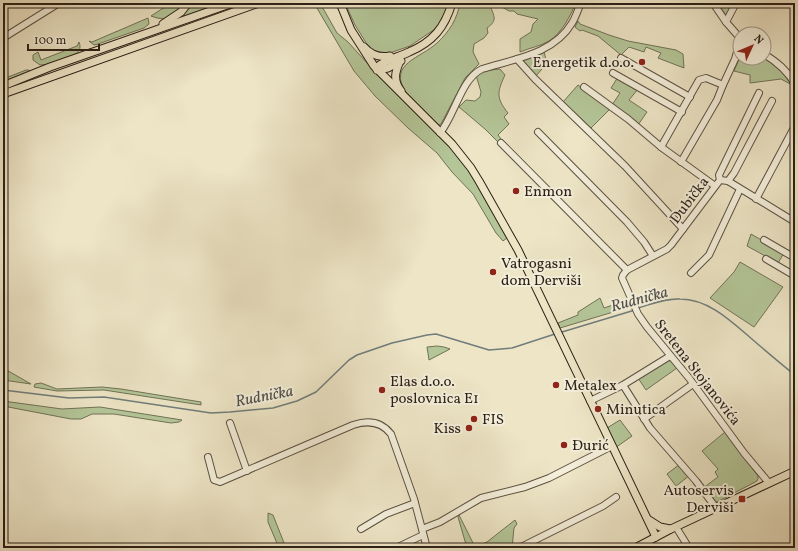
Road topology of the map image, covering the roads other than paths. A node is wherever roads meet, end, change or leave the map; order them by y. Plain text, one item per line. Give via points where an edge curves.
1 (59, 3) edge
2 (188, 3) edge
3 (233, 3) edge
4 (259, 3) edge
5 (340, 3) edge
6 (581, 3) edge
7 (713, 3) edge
8 (736, 3) edge
9 (452, 4) edge
10 (726, 22) junction
11 (732, 29) edge
12 (154, 31) junction
13 (355, 37) junction
14 (3, 38) edge
15 (408, 53) junction
16 (621, 58) dead end
17 (517, 59) junction
18 (772, 60) edge
19 (400, 61) junction
20 (732, 66) edge
21 (376, 69) junction
22 (613, 73) dead end
23 (795, 84) edge
24 (723, 85) junction
25 (3, 86) edge
26 (584, 87) dead end
27 (758, 93) dead end
28 (3, 94) edge
29 (690, 98) junction
30 (772, 101) dead end
31 (414, 107) junction
32 (682, 112) junction
33 (795, 126) edge
34 (538, 132) dead end
35 (440, 133) junction
36 (501, 143) dead end
37 (661, 147) junction
38 (681, 162) junction
39 (720, 180) junction
40 (728, 181) junction
41 (714, 186) junction
42 (740, 189) junction
43 (756, 200) junction
44 (795, 222) edge
45 (683, 229) junction
46 (764, 240) dead end
47 (653, 256) junction
48 (795, 258) edge
49 (766, 259) dead end
50 (627, 270) junction
51 (691, 272) dead end
52 (795, 276) edge
53 (670, 356) junction
54 (692, 384) junction
55 (623, 385) junction
56 (590, 401) junction
57 (644, 419) junction
58 (230, 423) dead end
59 (612, 446) junction
60 (208, 457) dead end
61 (795, 471) edge
62 (247, 472) junction
63 (769, 482) junction
64 (616, 498) dead end
65 (415, 503) junction
66 (716, 508) junction
67 (647, 518) junction
68 (673, 528) junction
69 (362, 529) dead end
70 (423, 532) junction
71 (656, 536) junction
72 (638, 546) edge
73 (396, 548) edge
74 (427, 548) edge
75 (519, 548) edge
76 (689, 548) edge

1 - 14 street
2 - 12 main road via 181,12
3 - 12 main road
4 - 28 main road
5 - 13 main road
6 - 17 street via 573,22 558,40
7 - 10 street
8 - 10 street
9 - 15 main road via 437,34
10 - 11 street
12 - 25 main road
13 - 15 main road via 366,50 383,58
13 - 21 main road
15 - 19 main road
15 - 21 main road via 388,60
16 - 29 street
17 - 35 street via 482,69 472,76
17 - 45 street via 625,166
18 - 23 street via 787,72
19 - 21 main road via 388,68
19 - 31 main road via 395,71 398,88
20 - 24 street, Dubička
21 - 31 main road
22 - 32 street
24 - 29 street via 706,78 701,79
24 - 38 street, Dubička
26 - 37 street
27 - 39 street via 719,175
29 - 32 street
30 - 40 street
31 - 35 main road
32 - 37 street
33 - 43 street
34 - 47 street via 627,222
35 - 56 main road via 479,181 518,250
36 - 50 street
37 - 38 street
38 - 41 street
39 - 40 street, Dubička
39 - 41 street, Dubička
40 - 42 street, Dubička
41 - 45 street, Dubička
42 - 43 street, Dubička
42 - 51 street via 709,254
43 - 44 street, Dubička
45 - 47 street, Dubička via 672,244
46 - 48 street
47 - 50 street, Dubička
49 - 52 street
50 - 53 street, Sretena Stojanovića via 622,280 638,314
53 - 54 street, Sretena Stojanovića
53 - 55 street
54 - 57 street
54 - 63 street, Sretena Stojanovića
55 - 56 street
55 - 57 street
56 - 59 main road
57 - 66 street
58 - 62 street
59 - 67 main road
59 - 70 street via 550,478 481,498
60 - 62 street via 216,482 224,482
61 - 63 main road
62 - 65 street via 353,425 373,422 391,434
63 - 66 main road
64 - 75 street
65 - 69 street via 386,514
65 - 70 street
66 - 68 main road
67 - 68 main road via 660,527
67 - 71 main road
67 - 72 main road via 647,536
68 - 71 main road
68 - 76 street
70 - 73 street
70 - 74 street
71 - 72 main road

